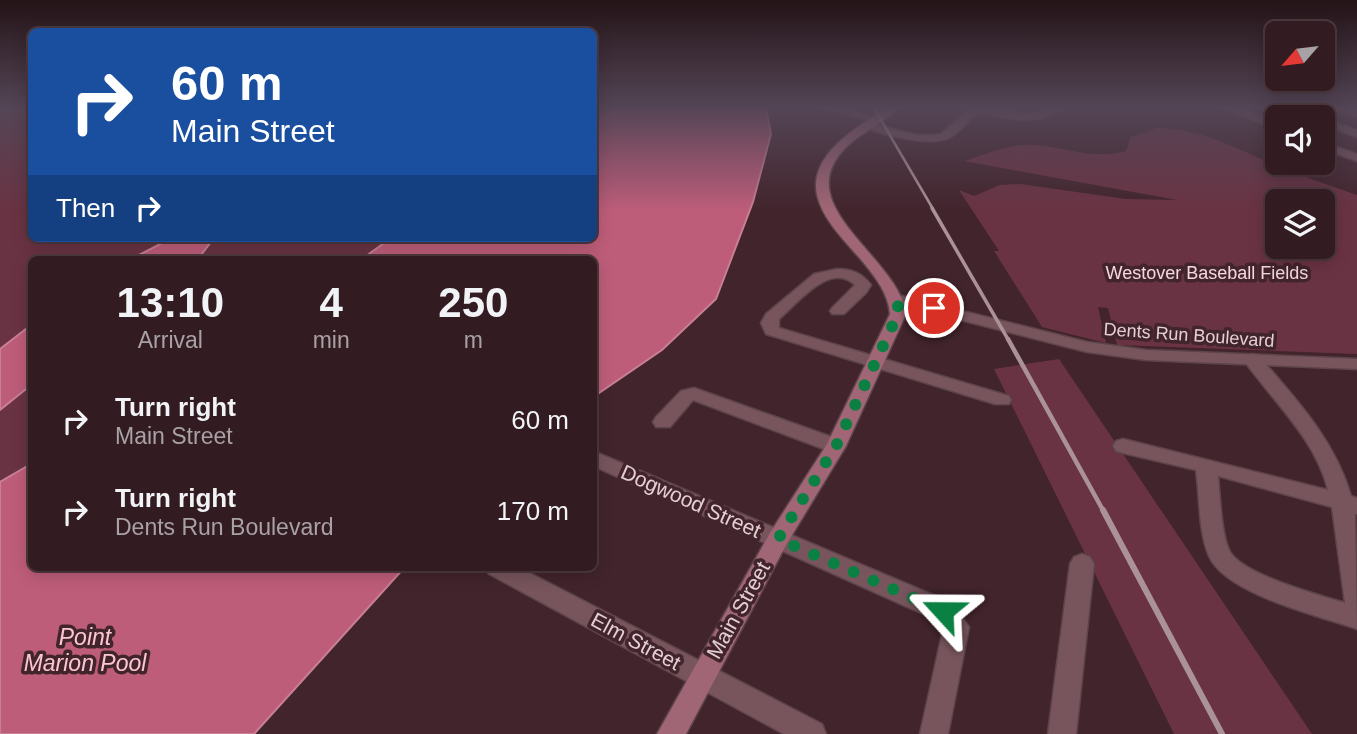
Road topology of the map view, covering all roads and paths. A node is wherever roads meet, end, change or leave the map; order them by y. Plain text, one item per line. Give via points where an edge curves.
1 (843, 142) edge
2 (1335, 150) edge
3 (1357, 158) edge
4 (881, 275) junction
5 (860, 278) junction
6 (898, 300) junction
7 (838, 311) dead end
8 (1252, 359) junction
9 (874, 363) junction
10 (1357, 364) edge
11 (1002, 400) dead end
12 (663, 422) dead end
13 (836, 446) junction
14 (1123, 446) dead end
15 (597, 460) edge
16 (1206, 465) junction
17 (1349, 504) edge
18 (778, 539) junction
19 (1082, 564) dead end
20 (505, 571) edge
21 (1357, 604) edge
22 (1357, 618) edge
23 (701, 677) junction
24 (671, 734) edge
25 (812, 734) edge
26 (934, 734) edge
27 (1062, 734) edge

1 - 4 main road via 829,160 823,183 830,212
2 - 3 street
4 - 5 street
4 - 6 main road
5 - 7 street via 861,290
5 - 9 street via 839,273 818,277 769,323 772,331
6 - 8 street, Dents Run Boulevard via 1087,347 1146,355
6 - 9 main road, Main Street via 898,314
8 - 10 street, Dents Run Boulevard
8 - 17 street via 1327,458
9 - 11 street
9 - 13 main road, Main Street
12 - 13 street via 687,395 694,394
13 - 18 main road, Main Street
14 - 16 street
15 - 18 street, Dogwood Street
16 - 17 street
16 - 22 street via 1220,555 1231,569
17 - 21 street via 1350,577
18 - 23 main road, Main Street
18 - 26 street, Dogwood Street via 943,611 956,627
19 - 27 street
20 - 23 street, Elm Street
23 - 24 main road, Main Street
23 - 25 street, Elm Street

